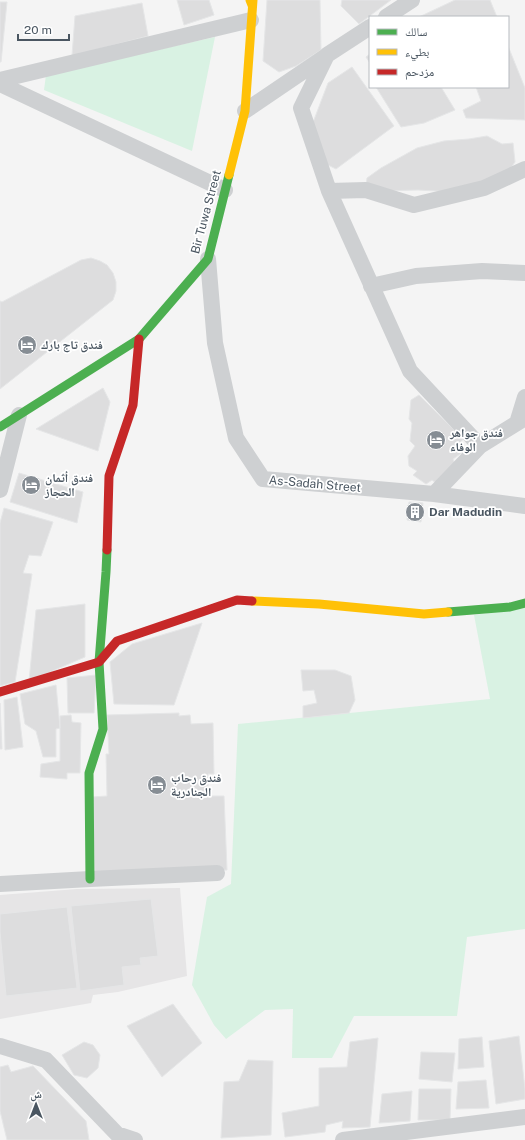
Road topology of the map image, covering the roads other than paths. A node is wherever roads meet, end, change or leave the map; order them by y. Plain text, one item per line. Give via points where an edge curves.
1 (412, 0) edge
2 (252, 6) edge
3 (388, 16) edge
4 (369, 28) edge
5 (327, 55) junction
6 (0, 80) edge
7 (0, 84) edge
8 (244, 112) junction
9 (525, 168) edge
10 (225, 190) junction
11 (329, 192) junction
12 (208, 259) junction
13 (525, 274) edge
14 (371, 286) junction
15 (139, 339) junction
16 (525, 397) edge
17 (19, 415) junction
18 (521, 421) edge
19 (0, 427) edge
20 (480, 446) junction
21 (0, 490) edge
22 (434, 494) junction
23 (525, 506) edge
24 (525, 603) edge
25 (99, 662) junction
26 (0, 692) edge
27 (217, 873) dead end
28 (90, 879) junction
29 (0, 884) edge
30 (0, 1046) edge
31 (525, 1117) edge
32 (135, 1140) edge
33 (343, 1140) edge

1 - 3 street
2 - 6 street
2 - 8 street, Bir Tuwa Street
4 - 5 street
5 - 8 street
5 - 11 street via 301,108
7 - 10 street
8 - 10 street, Bir Tuwa Street
9 - 11 street via 484,188 414,205 366,190
10 - 12 street, Bir Tuwa Street
11 - 14 street
12 - 15 street, Bir Tuwa Street
12 - 22 street, As-Sadah Street via 215,343 236,438 263,479
13 - 14 street via 482,271 423,275
14 - 20 street via 410,371
15 - 17 street, Bir Tuwa Street
15 - 25 street via 133,405 109,476 106,572
16 - 18 street
17 - 19 street, Bir Tuwa Street
17 - 21 street
18 - 20 street
20 - 22 street
22 - 23 street, As-Sadah Street
24 - 25 street via 510,607 424,614 319,604 236,600 117,641
25 - 26 street
25 - 28 street via 103,729 89,773
27 - 28 street
28 - 29 street
30 - 32 street via 46,1060 117,1134
31 - 33 street

